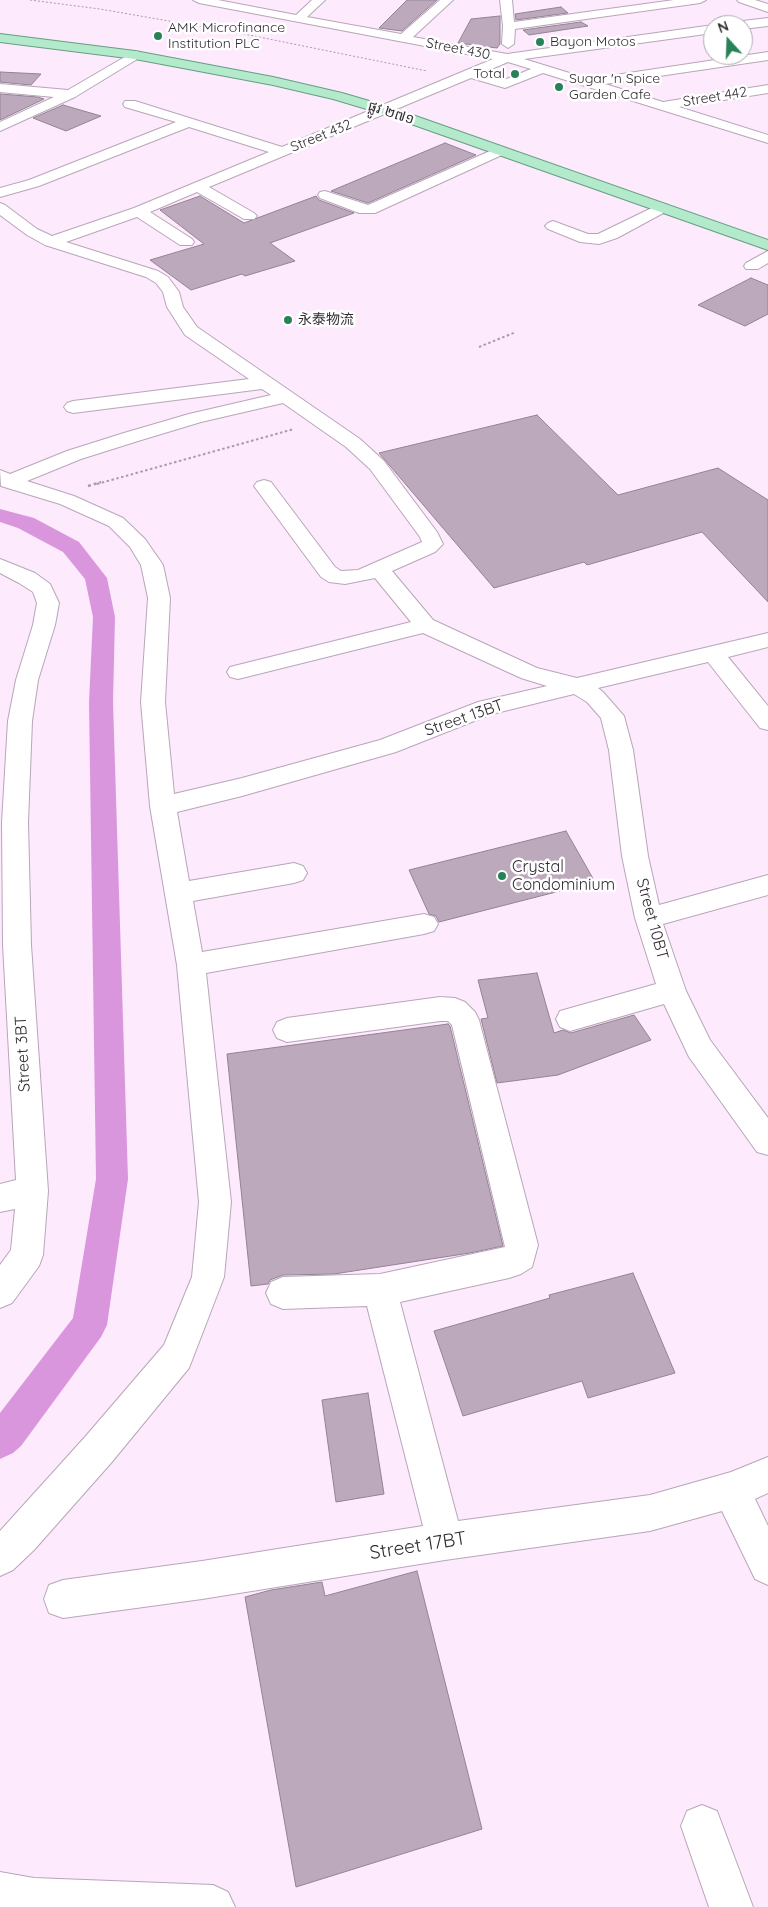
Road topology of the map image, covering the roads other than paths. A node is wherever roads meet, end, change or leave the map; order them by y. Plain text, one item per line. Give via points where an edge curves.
1 (199, 0) edge
2 (318, 0) edge
3 (447, 0) edge
4 (506, 0) edge
5 (700, 0) edge
6 (743, 0) edge
7 (768, 8) edge
8 (298, 18) junction
9 (768, 22) edge
10 (753, 24) edge
11 (509, 26) junction
12 (0, 30) edge
13 (703, 31) edge
14 (0, 38) edge
15 (404, 38) junction
16 (135, 55) junction
17 (768, 56) edge
18 (507, 58) junction
19 (543, 69) junction
20 (466, 76) junction
21 (587, 83) junction
22 (0, 88) edge
23 (768, 89) edge
24 (70, 94) junction
25 (130, 104) dead end
26 (400, 104) junction
27 (661, 106) junction
28 (385, 110) junction
29 (189, 122) junction
30 (759, 123) dead end
31 (0, 127) edge
32 (731, 128) junction
33 (768, 139) edge
34 (499, 151) junction
35 (282, 152) junction
36 (198, 187) junction
37 (0, 193) edge
38 (325, 195) dead end
39 (664, 202) junction
40 (0, 208) edge
41 (139, 210) junction
42 (250, 216) dead end
43 (553, 226) dead end
44 (51, 242) junction
45 (186, 242) dead end
46 (768, 246) edge
47 (768, 256) edge
48 (752, 266) dead end
49 (264, 383) junction
50 (284, 397) junction
51 (73, 407) dead end
52 (4, 479) edge
53 (264, 486) dead end
54 (0, 565) edge
55 (379, 569) junction
56 (425, 625) junction
57 (766, 644) edge
58 (713, 652) junction
59 (238, 672) dead end
60 (577, 686) junction
61 (768, 722) edge
62 (163, 806) junction
63 (7, 823) edge
64 (294, 873) dead end
65 (768, 885) edge
66 (180, 894) junction
67 (648, 918) junction
68 (424, 924) dead end
69 (8, 947) edge
70 (191, 965) junction
71 (672, 991) junction
72 (570, 1019) dead end
73 (287, 1030) dead end
74 (768, 1142) edge
75 (32, 1191) junction
76 (0, 1198) edge
77 (380, 1290) junction
78 (0, 1292) edge
79 (283, 1293) dead end
80 (768, 1475) edge
81 (730, 1490) junction
82 (445, 1542) junction
83 (0, 1557) edge
84 (768, 1566) edge
85 (63, 1599) dead end
86 (702, 1826) dead end
87 (0, 1894) edge
88 (213, 1907) edge
89 (731, 1907) edge

1 - 8 street, Street 430
2 - 8 street
3 - 15 street
4 - 11 street
5 - 11 street
6 - 7 street
8 - 15 street, Street 430
9 - 10 street
11 - 18 street
12 - 26 main road, ផ្លូវ ២៧១ via 216,60
13 - 18 street, Street 432
14 - 16 main road, ផ្លូវ ២៧១
15 - 18 street, Street 430
16 - 24 street
16 - 28 main road, ផ្លូវ ២៧១ via 274,81
17 - 21 street
18 - 19 street, Street 430
18 - 20 street, Street 432
19 - 20 street via 505,84
19 - 21 street, Street 430
20 - 26 street, Street 432
21 - 27 street, Street 430
22 - 24 street
23 - 27 street, Street 442
24 - 31 street
25 - 29 street
26 - 28 street, Street 432
26 - 39 main road, ផ្លូវ ២៧១
27 - 32 street, Street 430
28 - 34 main road, ផ្លូវ ២៧១
28 - 35 street, Street 432
29 - 35 street
29 - 37 street via 34,183
30 - 32 street
32 - 33 street, Street 430
34 - 38 street via 370,210
34 - 39 main road, ផ្លូវ ២៧១
35 - 36 street, Street 432
36 - 41 street, Street 432
36 - 42 street
39 - 43 street via 612,235 599,239 586,239
39 - 46 main road, ផ្លូវ ២៧១
40 - 44 street
41 - 44 street, Street 432
41 - 45 street
44 - 49 street via 162,280 191,331
47 - 48 street
49 - 50 street
49 - 51 street
50 - 52 street via 131,437
50 - 55 street via 353,444 377,465 430,536 433,544 428,548
52 - 62 street via 68,500 116,522 138,543 152,564 159,598 154,702
53 - 55 street via 328,572 345,578
54 - 63 street, Street 3BT via 42,589 48,603 27,680
55 - 56 street
56 - 59 street
56 - 60 street via 529,673
57 - 58 street, Street 13BT
58 - 60 street, Street 13BT
58 - 61 street
60 - 62 street, Street 13BT via 486,708 388,746 242,788
60 - 67 street, Street 10BT via 595,697 612,716 621,750 635,856
62 - 66 street
63 - 69 street, Street 3BT
64 - 66 street
65 - 67 street
66 - 70 street
67 - 71 street, Street 10BT
68 - 70 street
69 - 75 street, Street 3BT
70 - 83 street via 215,1202 208,1277 177,1356 91,1458
71 - 72 street
71 - 74 street, Street 10BT via 700,1048
73 - 77 street via 440,1008 455,1010 464,1020 522,1245 520,1256 509,1264
75 - 76 street
75 - 78 street, Street 3BT via 27,1255
77 - 79 street
77 - 82 street
80 - 81 street, Street 17BT
81 - 82 street, Street 17BT via 650,1513
81 - 84 street
82 - 85 street, Street 17BT
86 - 89 street
87 - 88 street via 34,1900

